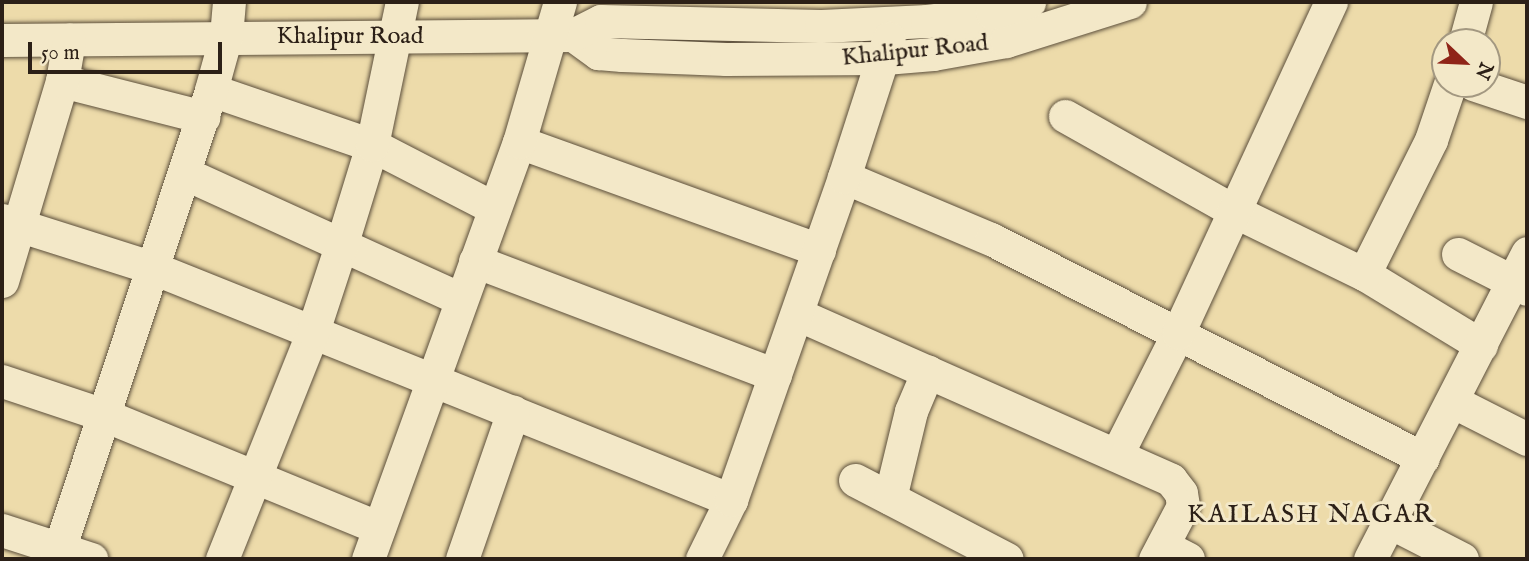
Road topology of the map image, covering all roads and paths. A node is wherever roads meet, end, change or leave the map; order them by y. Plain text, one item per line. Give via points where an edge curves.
1 (229, 2) edge
2 (402, 2) edge
3 (560, 2) edge
4 (1029, 2) edge
5 (1130, 2) edge
6 (1331, 2) edge
7 (1476, 2) edge
8 (928, 12) edge
9 (700, 14) edge
10 (892, 23) junction
11 (1469, 28) edge
12 (562, 35) junction
13 (226, 36) junction
14 (396, 37) junction
15 (2, 40) edge
16 (69, 40) junction
17 (885, 58) junction
18 (62, 81) junction
19 (1501, 93) edge
20 (1445, 98) edge
21 (1527, 102) edge
22 (207, 104) junction
23 (1065, 116) dead end
24 (519, 142) junction
25 (372, 145) junction
26 (184, 173) junction
27 (844, 177) junction
28 (494, 208) junction
29 (1234, 211) junction
30 (11, 223) edge
31 (341, 246) junction
32 (819, 250) junction
33 (1458, 254) dead end
34 (475, 261) junction
35 (153, 268) junction
36 (1364, 274) junction
37 (1523, 275) edge
38 (2, 281) edge
39 (461, 299) junction
40 (797, 314) junction
41 (313, 331) junction
42 (1178, 333) junction
43 (1481, 345) junction
44 (928, 371) junction
45 (775, 375) junction
46 (2, 380) edge
47 (431, 380) junction
48 (1452, 401) junction
49 (513, 412) junction
50 (104, 415) junction
51 (1527, 439) edge
52 (1117, 454) junction
53 (1423, 458) junction
54 (253, 476) junction
55 (855, 481) dead end
56 (890, 498) junction
57 (731, 500) junction
58 (1390, 522) junction
59 (379, 528) junction
60 (2, 530) edge
61 (972, 552) edge
62 (58, 554) edge
63 (1169, 555) edge
64 (91, 559) edge
65 (222, 559) edge
66 (368, 559) edge
67 (462, 559) edge
68 (702, 559) edge
69 (1007, 559) edge
70 (1370, 559) edge
71 (1462, 559) edge

1 - 13 street
2 - 14 street
3 - 12 street
4 - 8 street, Khalipur Road via 992,13
5 - 17 street, Khalipur Road via 1006,41
6 - 29 street
7 - 11 street
8 - 10 street, Khalipur Road
9 - 10 street, Khalipur Road
9 - 12 street, Khalipur Road via 601,22
10 - 17 street
12 - 14 street, Khalipur Road
12 - 17 street, Khalipur Road via 610,54
12 - 24 street
13 - 14 street, Khalipur Road
13 - 16 street, Khalipur Road
13 - 22 street
14 - 25 street
15 - 16 street, Khalipur Road
16 - 18 street
17 - 27 street
18 - 22 street
18 - 30 street
19 - 21 street
20 - 36 street via 1427,148
22 - 25 street
22 - 26 street
23 - 29 street
24 - 28 street
24 - 32 street
25 - 28 street
25 - 31 street
26 - 31 street
26 - 35 street
27 - 32 street
27 - 42 street via 990,239
28 - 34 street
29 - 36 street
29 - 42 street
30 - 35 street
30 - 38 street
31 - 39 street
31 - 41 street
32 - 40 street
33 - 37 street
34 - 39 street
34 - 45 street
35 - 41 street
35 - 50 street
36 - 43 street
37 - 43 street
39 - 47 street
40 - 44 street
40 - 45 street
41 - 47 street
41 - 54 street
42 - 52 street
42 - 53 street
43 - 48 street
44 - 52 street
44 - 56 street via 911,411
45 - 57 street
46 - 50 street
47 - 49 street
47 - 59 street
48 - 51 street
48 - 53 street
49 - 57 street
49 - 67 street
50 - 54 street
50 - 62 street
52 - 63 street via 1171,480 1181,493 1183,506
53 - 58 street
54 - 59 street
54 - 65 street
55 - 56 street
56 - 61 street
57 - 68 street
58 - 70 street
58 - 71 street
59 - 66 street
60 - 62 street
61 - 69 street
62 - 64 street

